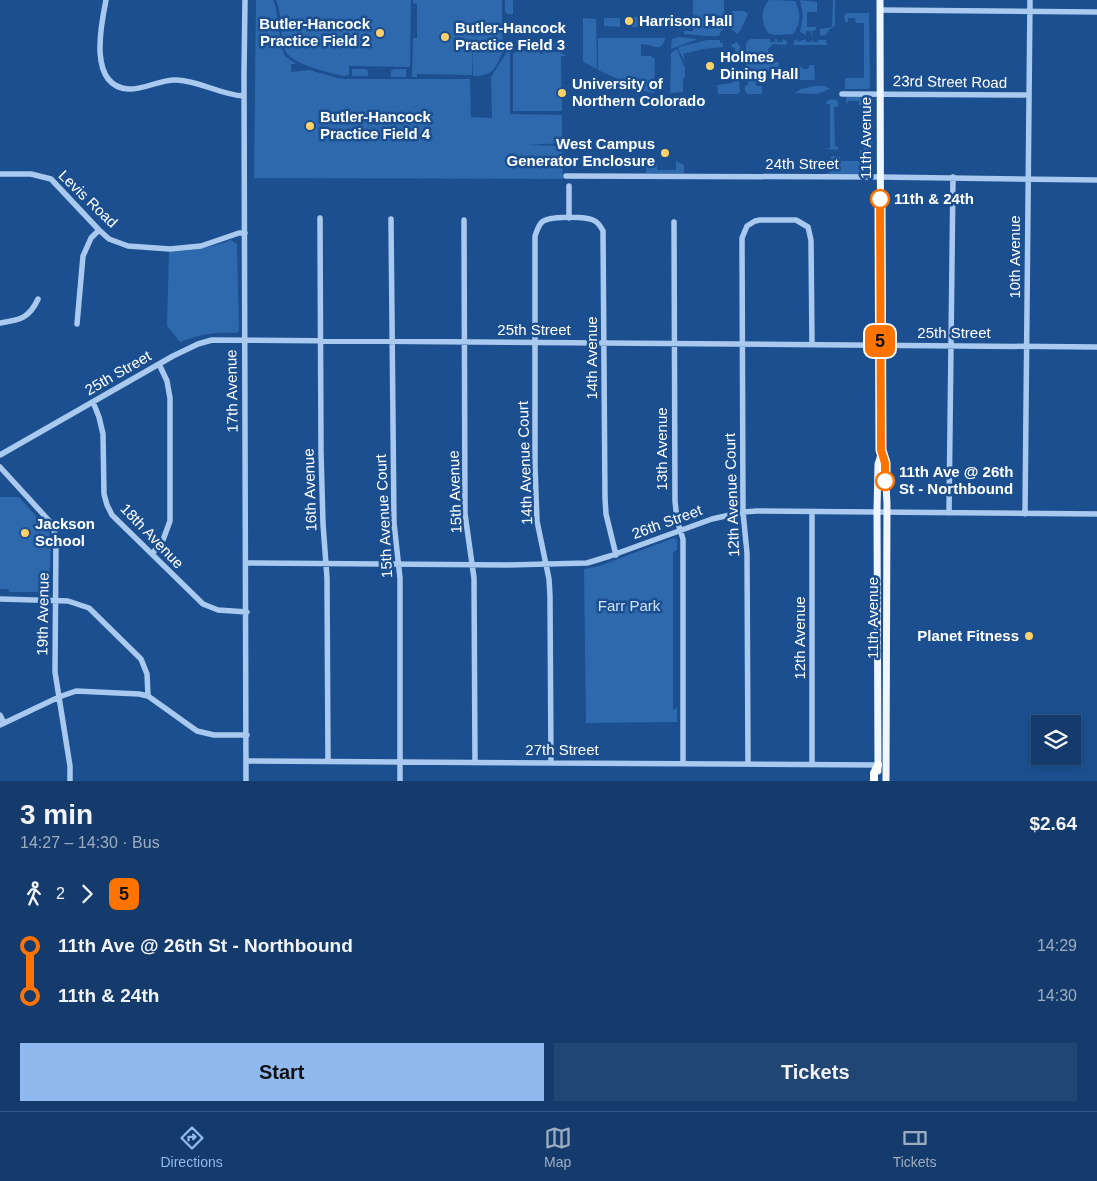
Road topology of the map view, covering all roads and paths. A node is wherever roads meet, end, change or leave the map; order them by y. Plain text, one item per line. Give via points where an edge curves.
1 (106, 0) edge
2 (246, 0) edge
3 (880, 0) edge
4 (1030, 0) edge
5 (880, 10) junction
6 (1030, 12) junction
7 (1097, 12) edge
8 (880, 93) junction
9 (842, 94) dead end
10 (1028, 95) junction
11 (244, 96) junction
12 (0, 174) edge
13 (566, 176) dead end
14 (880, 176) junction
15 (953, 177) junction
16 (1028, 179) junction
17 (1097, 180) edge
18 (569, 186) dead end
19 (320, 218) dead end
20 (569, 218) junction
21 (391, 219) dead end
22 (464, 220) dead end
23 (674, 222) dead end
24 (99, 230) junction
25 (245, 233) junction
26 (38, 299) dead end
27 (0, 323) edge
28 (77, 324) dead end
29 (244, 340) junction
30 (321, 340) junction
31 (392, 340) junction
32 (464, 342) junction
33 (536, 342) junction
34 (604, 342) junction
35 (674, 343) junction
36 (742, 344) junction
37 (812, 344) junction
38 (880, 345) junction
39 (952, 346) junction
40 (1027, 346) junction
41 (1097, 347) edge
42 (159, 364) junction
43 (92, 402) junction
44 (0, 455) edge
45 (881, 455) junction
46 (0, 467) edge
47 (877, 511) junction
48 (742, 512) junction
49 (812, 512) junction
50 (887, 512) junction
51 (949, 513) junction
52 (1025, 514) junction
53 (1097, 514) edge
54 (681, 530) junction
55 (152, 554) junction
56 (616, 554) junction
57 (246, 563) junction
58 (326, 563) junction
59 (399, 564) junction
60 (473, 564) junction
61 (546, 565) junction
62 (0, 599) edge
63 (56, 601) junction
64 (246, 612) junction
65 (59, 696) junction
66 (148, 696) junction
67 (0, 715) edge
68 (2, 724) edge
69 (247, 736) junction
70 (247, 760) junction
71 (328, 761) junction
72 (400, 762) junction
73 (475, 762) junction
74 (551, 762) junction
75 (683, 763) junction
76 (748, 764) junction
77 (812, 764) junction
78 (878, 766) junction
79 (70, 781) edge
80 (246, 781) edge
81 (400, 781) edge
82 (876, 781) edge
83 (886, 781) edge

1 - 11 street via 100,54 103,68 113,83 128,89 168,80 190,82
2 - 11 street, 17th Avenue
3 - 5 main road, 11th Avenue
4 - 6 street, 10th Avenue
5 - 6 street
5 - 8 main road, 11th Avenue
6 - 7 street
6 - 10 street, 10th Avenue
8 - 9 street, 23rd Street Road
8 - 10 street, 23rd Street Road
8 - 14 main road, 11th Avenue
10 - 16 street, 10th Avenue
11 - 25 street, 17th Avenue
12 - 24 street, Levis Road via 31,174 51,179
13 - 14 street, 24th Street
14 - 15 street, 24th Street
14 - 38 main road, 11th Avenue
15 - 16 street, 24th Street
15 - 39 street
16 - 17 street, 24th Street
16 - 40 street, 10th Avenue
18 - 20 street
19 - 30 street, 16th Avenue
20 - 33 street, 14th Avenue Court via 550,218 537,230
20 - 34 street, 14th Avenue via 594,220 603,232
21 - 31 street, 15th Avenue Court
22 - 32 street, 15th Avenue
23 - 35 street, 13th Avenue
24 - 25 street, Levis Road via 109,239 128,246 170,249 201,246
24 - 28 street via 82,256
25 - 29 street, 17th Avenue
26 - 27 street via 21,320
29 - 30 street, 25th Street
29 - 42 street, 25th Street via 206,341
29 - 57 street, 17th Avenue
30 - 31 street, 25th Street
30 - 58 street, 16th Avenue via 322,524
31 - 32 street, 25th Street
31 - 59 street, 15th Avenue Court via 394,523
32 - 33 street, 25th Street
32 - 60 street, 15th Avenue via 465,514
33 - 34 street, 25th Street
33 - 61 street, 14th Avenue Court via 537,521
34 - 35 street, 25th Street
34 - 56 street, 14th Avenue via 605,498
35 - 36 street, 25th Street
35 - 54 street, 13th Avenue via 674,501
36 - 37 street, 25th Street
36 - 37 street, 12th Avenue Court via 744,232 754,221 776,219 799,221 811,233
36 - 48 street, 12th Avenue Court
37 - 38 street, 25th Street
38 - 39 street, 25th Street
38 - 45 main road, 11th Avenue
39 - 40 street, 25th Street
39 - 51 street
40 - 41 street, 25th Street
40 - 52 street, 10th Avenue
42 - 43 street, 25th Street
42 - 55 street via 170,398 170,521 163,540
43 - 44 street, 25th Street
43 - 55 street, 18th Avenue via 102,424 106,504 116,520
45 - 47 main road, 11th Avenue
45 - 50 main road, 11th Avenue via 885,463
46 - 63 street, 19th Avenue via 55,530
47 - 49 street, 26th Street
47 - 50 street, 26th Street
47 - 78 main road, 11th Avenue
48 - 49 street, 26th Street
48 - 54 street, 26th Street
48 - 76 street, 12th Avenue Court via 747,553
49 - 77 street, 12th Avenue
50 - 51 street, 26th Street
50 - 83 main road, 11th Avenue
51 - 52 street, 26th Street
52 - 53 street, 26th Street
54 - 56 street, 26th Street
54 - 75 street, 13th Avenue
55 - 64 street, 18th Avenue via 203,604 218,610
56 - 61 street, 26th Street via 587,563
57 - 58 street, 26th Street
57 - 64 street, 17th Avenue
58 - 59 street, 26th Street
58 - 71 street, 16th Avenue
59 - 60 street, 26th Street
59 - 72 street, 15th Avenue Court
60 - 61 street, 26th Street
60 - 73 street, 15th Avenue
61 - 74 street, 14th Avenue Court via 550,596
62 - 63 street
63 - 65 street, 19th Avenue via 55,672
63 - 66 street via 74,602 89,608 136,654 147,674
64 - 69 street, 17th Avenue
65 - 66 street via 88,690
65 - 68 street
65 - 79 street, 19th Avenue
66 - 69 street via 197,731
67 - 68 street
69 - 70 street, 17th Avenue
70 - 71 street, 27th Street
70 - 80 street, 17th Avenue
71 - 72 street, 27th Street
72 - 73 street, 27th Street
72 - 81 street, 15th Avenue Court
73 - 74 street, 27th Street
74 - 75 street, 27th Street
75 - 76 street, 27th Street
76 - 77 street, 27th Street
77 - 78 street, 27th Street
78 - 82 highway via 874,773

